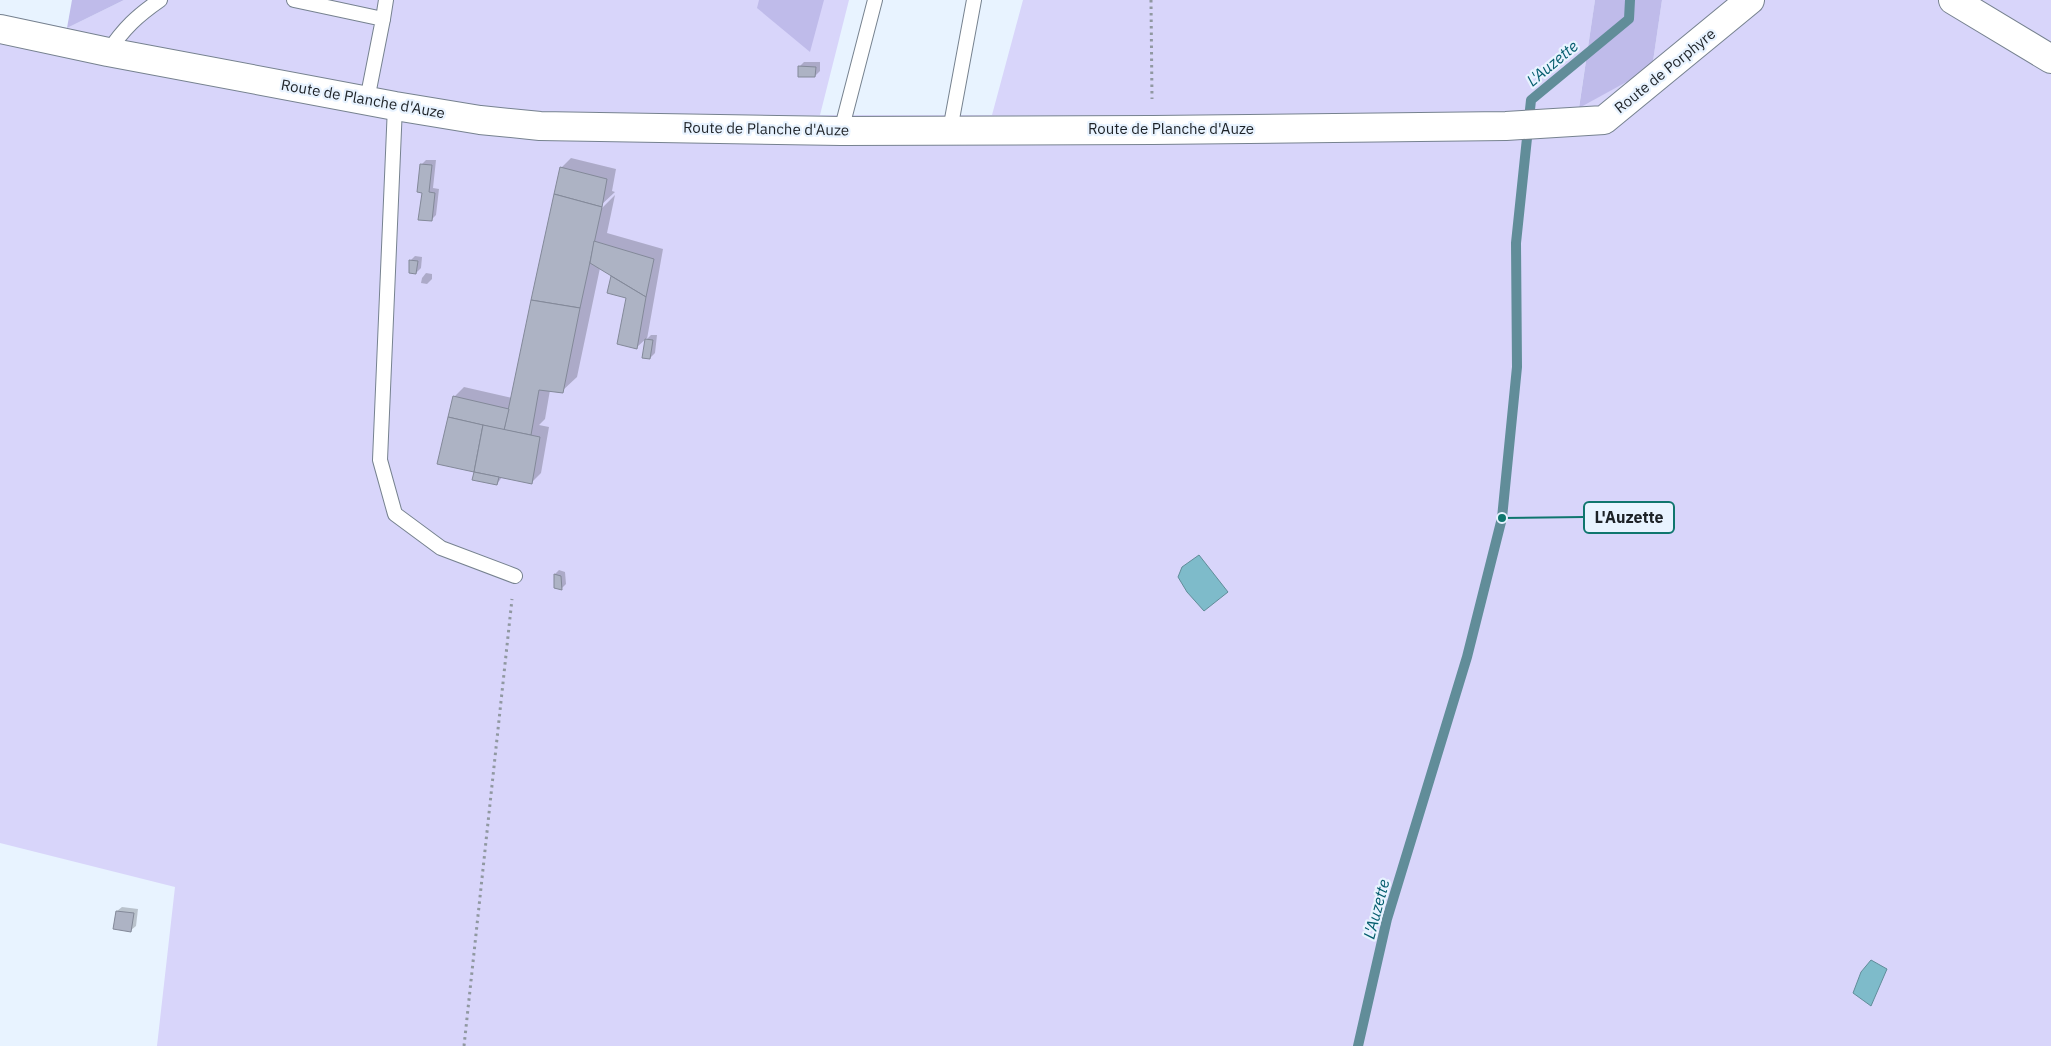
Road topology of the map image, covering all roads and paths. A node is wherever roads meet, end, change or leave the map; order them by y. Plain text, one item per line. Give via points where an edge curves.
1 (160, 0) edge
2 (294, 0) edge
3 (386, 0) edge
4 (875, 0) edge
5 (974, 0) edge
6 (1151, 0) edge
7 (1750, 0) edge
8 (1953, 0) edge
9 (384, 20) junction
10 (0, 29) edge
11 (108, 52) junction
12 (2051, 59) edge
13 (367, 100) junction
14 (395, 106) junction
15 (1542, 125) joint
16 (950, 130) junction
17 (1153, 130) junction
18 (841, 131) junction
19 (515, 576) joint
20 (464, 1046) edge

1 - 11 lane via 121,32
2 - 9 lane
3 - 9 lane
4 - 18 lane
5 - 16 lane
6 - 17 path
7 - 15 street, Route de Porphyre via 1604,120
8 - 12 street
9 - 13 lane
10 - 11 street, Route de Planche d'Auze
11 - 13 street, Route de Planche d'Auze
13 - 14 street, Route de Planche d'Auze
14 - 18 street, Route de Planche d'Auze via 540,126
14 - 19 lane via 380,460 395,514 441,548
15 - 17 street, Route de Planche d'Auze
16 - 17 street, Route de Planche d'Auze
16 - 18 street, Route de Planche d'Auze
19 - 20 path

